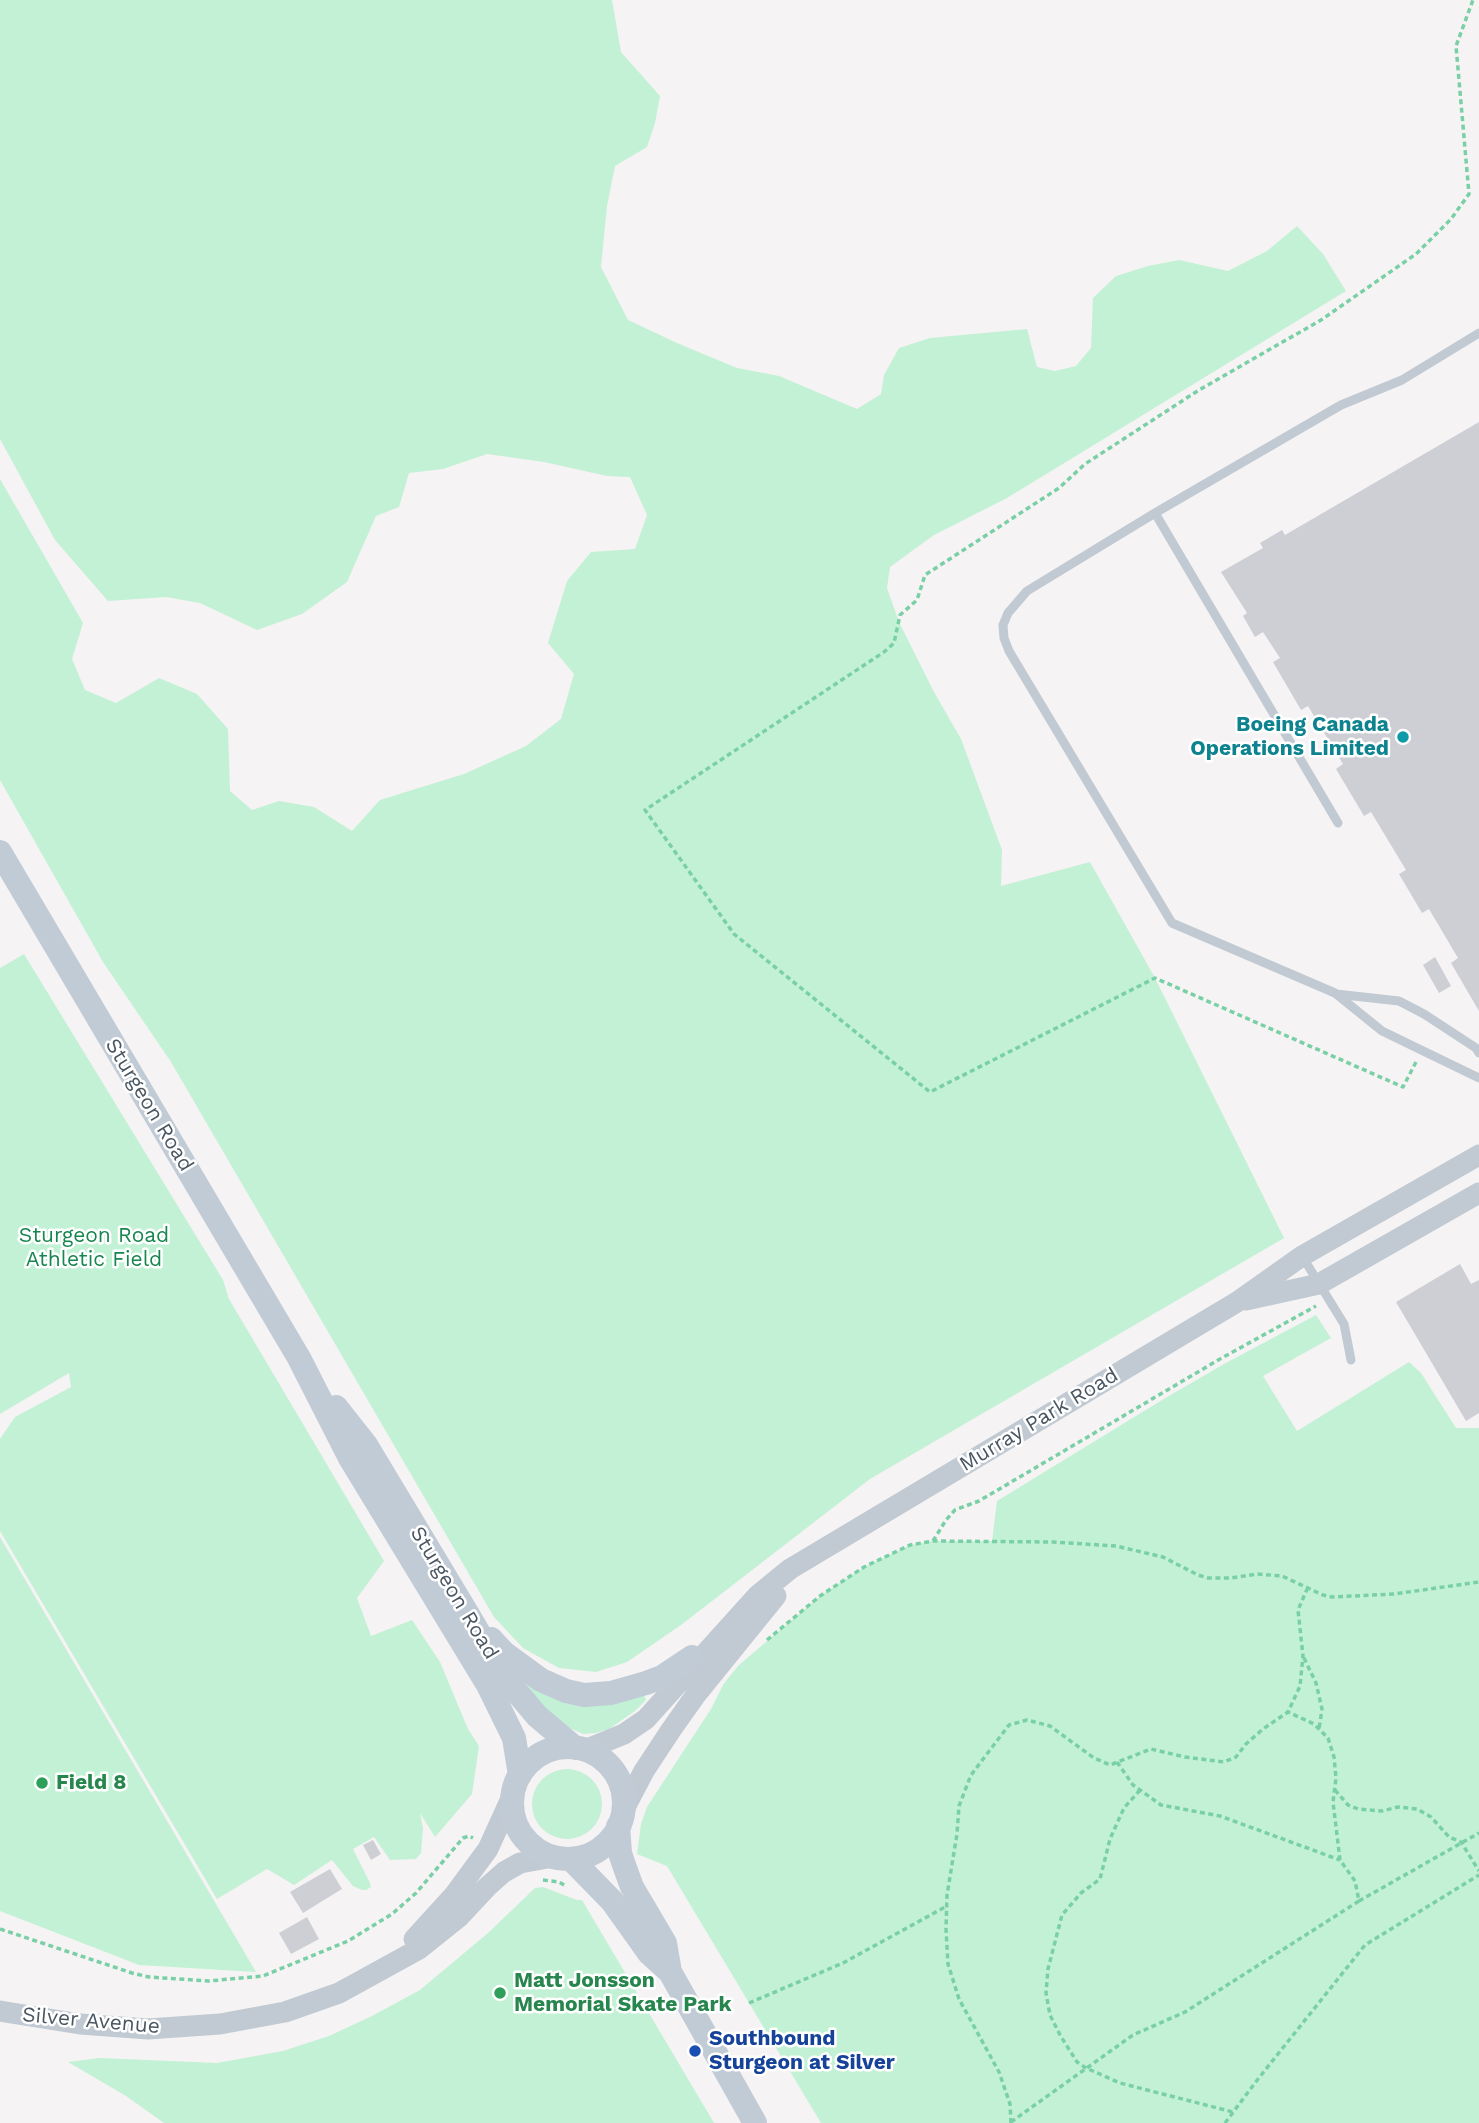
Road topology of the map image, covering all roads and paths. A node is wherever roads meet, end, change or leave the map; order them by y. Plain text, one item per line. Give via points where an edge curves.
1 (1473, 0) edge
2 (1479, 333) edge
3 (1155, 513) junction
4 (1338, 823) dead end
5 (0, 852) edge
6 (1335, 993) junction
7 (1479, 1053) edge
8 (1416, 1062) dead end
9 (1479, 1078) edge
10 (1479, 1155) edge
11 (1479, 1193) edge
12 (1302, 1256) junction
13 (1324, 1292) junction
14 (1237, 1302) junction
15 (299, 1358) junction
16 (1351, 1360) dead end
17 (840, 1539) junction
18 (933, 1541) junction
19 (1479, 1582) edge
20 (1308, 1587) junction
21 (470, 1618) junction
22 (723, 1634) junction
23 (767, 1641) dead end
24 (692, 1657) joint
25 (1303, 1657) junction
26 (1288, 1712) junction
27 (1319, 1730) junction
28 (580, 1749) junction
29 (1117, 1762) junction
30 (516, 1784) junction
31 (1140, 1790) junction
32 (1335, 1790) junction
33 (621, 1818) junction
34 (1479, 1833) edge
35 (477, 1841) dead end
36 (1461, 1842) junction
37 (562, 1858) junction
38 (1340, 1860) junction
39 (1479, 1873) edge
40 (540, 1880) dead end
41 (574, 1891) dead end
42 (1359, 1901) junction
43 (947, 1906) junction
44 (0, 1929) edge
45 (382, 1969) junction
46 (670, 1972) junction
47 (748, 2003) dead end
48 (0, 2011) edge
49 (1087, 2068) junction
50 (1233, 2112) junction
51 (755, 2123) edge
52 (1011, 2123) edge
53 (1226, 2123) edge

1 - 8 path via 1456,46 1469,194 1416,254 1321,320 1199,390 1084,464 1059,488 925,575 917,600 900,615 894,643 884,652 645,810 734,934 930,1092 1155,978 1403,1087
2 - 3 lane via 1402,380 1341,405
3 - 4 lane
3 - 6 lane via 1015,602 1003,625 1007,644 1172,923
5 - 15 main road, Sturgeon Road
6 - 7 lane via 1399,1001
6 - 9 lane via 1382,1031
10 - 12 street, Murray Park Road
11 - 13 street, Murray Park Road
12 - 13 lane
12 - 14 street, Murray Park Road
13 - 14 street, Murray Park Road
13 - 16 lane via 1344,1324
13 - 18 path via 1309,1309 979,1501 956,1510
14 - 17 street, Murray Park Road
15 - 21 main road, Sturgeon Road via 366,1445
15 - 30 main road, Sturgeon Road via 349,1458 500,1706 514,1738
17 - 22 street, Murray Park Road via 772,1582
17 - 33 street, Murray Park Road via 790,1582 742,1636 658,1748
18 - 20 path via 1116,1546 1163,1557 1208,1578 1270,1574
18 - 23 path via 910,1545 864,1567 820,1596
19 - 20 path via 1343,1597 1323,1595
20 - 25 path via 1297,1610
21 - 24 main road via 504,1653 541,1680 584,1695 646,1683
21 - 28 main road, Sturgeon Road via 519,1698
22 - 24 street
22 - 28 street, Murray Park Road via 646,1719 624,1734
25 - 26 path via 1300,1686
25 - 27 path via 1317,1682 1322,1709
26 - 27 path
26 - 29 path via 1224,1762 1151,1749
27 - 32 path via 1328,1738 1334,1758
28 - 30 main road via 564,1747 543,1753
28 - 33 main road via 602,1759 615,1774 622,1793
29 - 31 path
29 - 43 path via 1110,1765 1094,1758 1050,1726 1027,1720 1009,1725 971,1775 959,1806
30 - 37 main road via 513,1814 520,1833 534,1848
30 - 45 street, Silver Avenue via 488,1849 455,1895
31 - 38 path via 1161,1805 1220,1816
31 - 49 path via 1124,1808 1110,1839 1100,1879 1062,1915 1048,1969 1050,2015 1077,2062
32 - 36 path via 1358,1809 1417,1809
32 - 38 path
33 - 37 main road via 614,1835 599,1849 581,1857
33 - 46 main road via 620,1853 632,1887 665,1943
34 - 36 path
35 - 44 path via 463,1838 402,1906 362,1933 263,1976 209,1981 149,1977
36 - 39 path
36 - 42 path
37 - 45 street, Silver Avenue via 535,1859 510,1868 431,1941
37 - 46 main road via 612,1901 649,1954
38 - 42 path via 1355,1881
39 - 50 path via 1365,1945
40 - 41 path via 559,1882
42 - 49 path via 1185,2012 1133,2035
43 - 47 path via 843,1963
43 - 52 path via 948,1964 959,1999 999,2072
45 - 48 street, Silver Avenue via 312,2004 220,2024 119,2028
46 - 51 main road
49 - 50 path via 1120,2083
49 - 52 path
50 - 53 path

